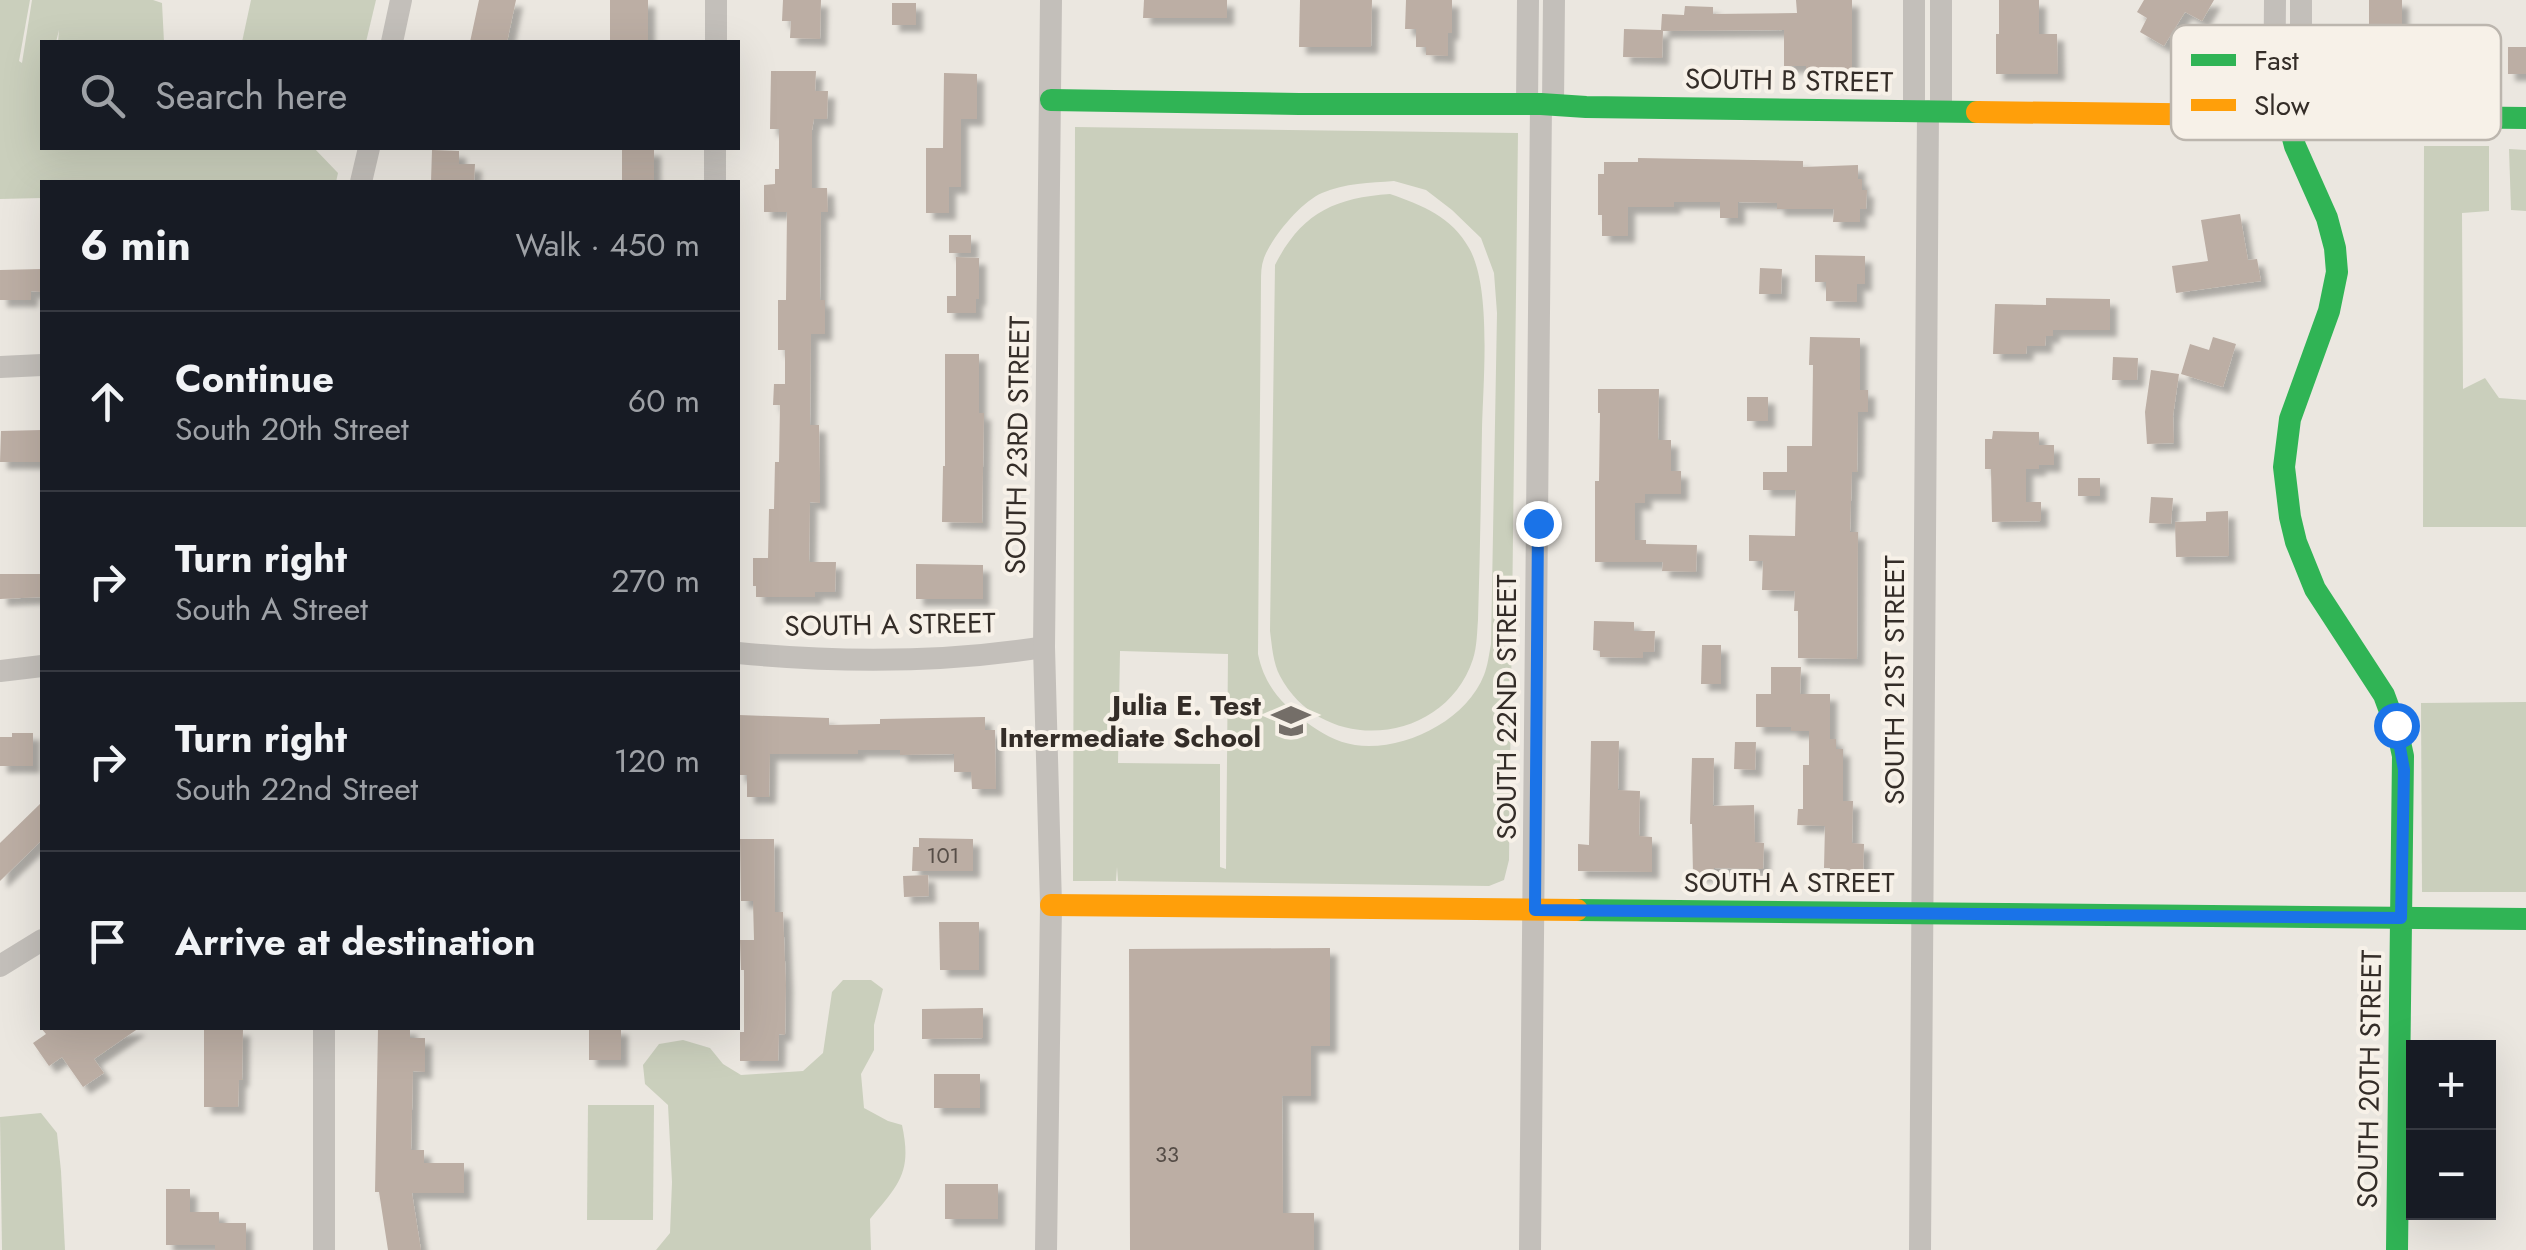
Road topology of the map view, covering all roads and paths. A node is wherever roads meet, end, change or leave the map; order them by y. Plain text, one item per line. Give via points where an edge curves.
1 (401, 0) edge
2 (716, 0) edge
3 (1050, 0) edge
4 (1528, 0) edge
5 (1554, 0) edge
6 (1914, 0) edge
7 (1942, 0) edge
8 (2275, 0) edge
9 (2301, 0) edge
10 (2278, 25) edge
11 (2298, 25) edge
12 (392, 40) edge
13 (716, 40) edge
14 (1051, 100) junction
15 (1540, 104) junction
16 (1928, 111) junction
17 (2171, 113) edge
18 (2501, 118) edge
19 (2526, 118) edge
20 (2294, 140) edge
21 (369, 150) edge
22 (715, 150) edge
23 (361, 180) edge
24 (714, 180) edge
25 (40, 365) edge
26 (0, 367) edge
27 (1044, 647) junction
28 (740, 653) edge
29 (40, 666) edge
30 (0, 671) edge
31 (1051, 905) junction
32 (1535, 910) junction
33 (1922, 913) junction
34 (2401, 918) junction
35 (2526, 919) edge
36 (40, 941) edge
37 (0, 966) edge
38 (324, 1030) edge
39 (324, 1250) edge
40 (1046, 1250) edge
41 (1530, 1250) edge
42 (1920, 1250) edge
43 (2397, 1250) edge

1 - 12 street
2 - 13 street
3 - 14 street, SOUTH 23RD STREET
4 - 15 street, SOUTH 22ND STREET
5 - 15 street, SOUTH 22ND STREET
6 - 16 street, SOUTH 21ST STREET
7 - 16 street, SOUTH 21ST STREET
8 - 10 street, SOUTH 20TH STREET
9 - 11 street, SOUTH 20TH STREET
14 - 15 street, SOUTH B STREET
14 - 27 street, SOUTH 23RD STREET
15 - 16 street, SOUTH B STREET
15 - 32 street, SOUTH 22ND STREET
16 - 17 street, SOUTH B STREET
16 - 33 street, SOUTH 21ST STREET
18 - 19 street, SOUTH B STREET
20 - 34 street, SOUTH 20TH STREET via 2337,260 2330,311 2290,420 2290,522 2307,573 2374,674 2401,741
21 - 23 street
22 - 24 street
25 - 26 street
27 - 28 street, SOUTH A STREET via 895,660
27 - 31 street, SOUTH 23RD STREET
29 - 30 street
31 - 32 street, SOUTH A STREET
31 - 40 street, SOUTH 23RD STREET
32 - 33 street, SOUTH A STREET
32 - 41 street, SOUTH 22ND STREET
33 - 34 street, SOUTH A STREET
33 - 42 street, SOUTH 21ST STREET
34 - 35 street, SOUTH A STREET
34 - 43 street, SOUTH 20TH STREET
36 - 37 street
38 - 39 street

